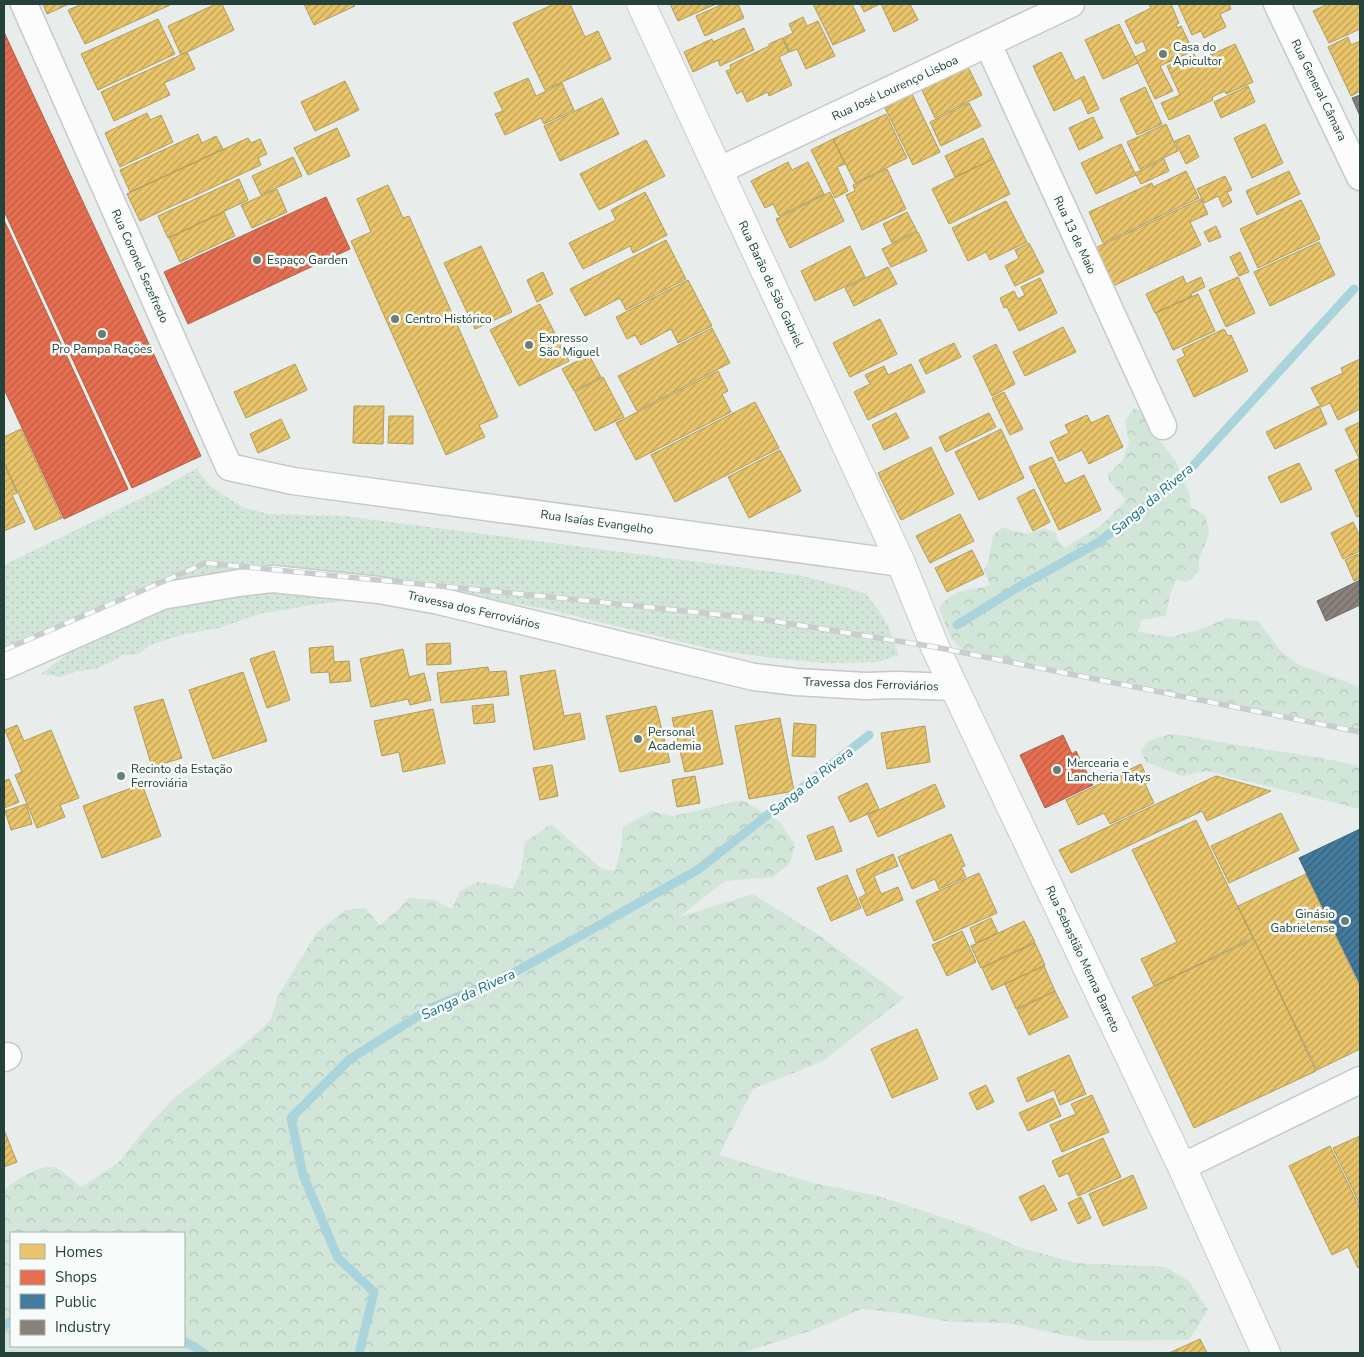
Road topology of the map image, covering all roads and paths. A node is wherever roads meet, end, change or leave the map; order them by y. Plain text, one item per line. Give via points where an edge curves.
1 (24, 4) edge
2 (641, 4) edge
3 (1071, 4) edge
4 (1277, 4) edge
5 (988, 44) junction
6 (718, 171) junction
7 (1360, 177) edge
8 (1163, 426) dead end
9 (293, 481) joint
10 (901, 564) junction
11 (4, 666) edge
12 (954, 687) junction
13 (1360, 1080) edge
14 (1182, 1167) junction
15 (1266, 1353) edge

1 - 9 street, Rua Coronel Sezefredo via 229,467
2 - 6 main road, Rua Barão de São Gabriel
3 - 5 street, Rua José Lourenço Lisboa
4 - 7 street, Rua General Câmara
5 - 6 street, Rua José Lourenço Lisboa
5 - 8 street, Rua 13 de Maio
6 - 10 main road, Rua Barão de São Gabriel
9 - 10 street, Rua Isaías Evangelho
10 - 12 main road, Rua Sebastião Menna Barreto
11 - 12 street, Travessa dos Ferroviários via 162,596 273,579 379,590 439,601 754,677 865,686
12 - 14 main road, Rua Sebastião Menna Barreto
13 - 14 street
14 - 15 main road, Rua Sebastião Menna Barreto

